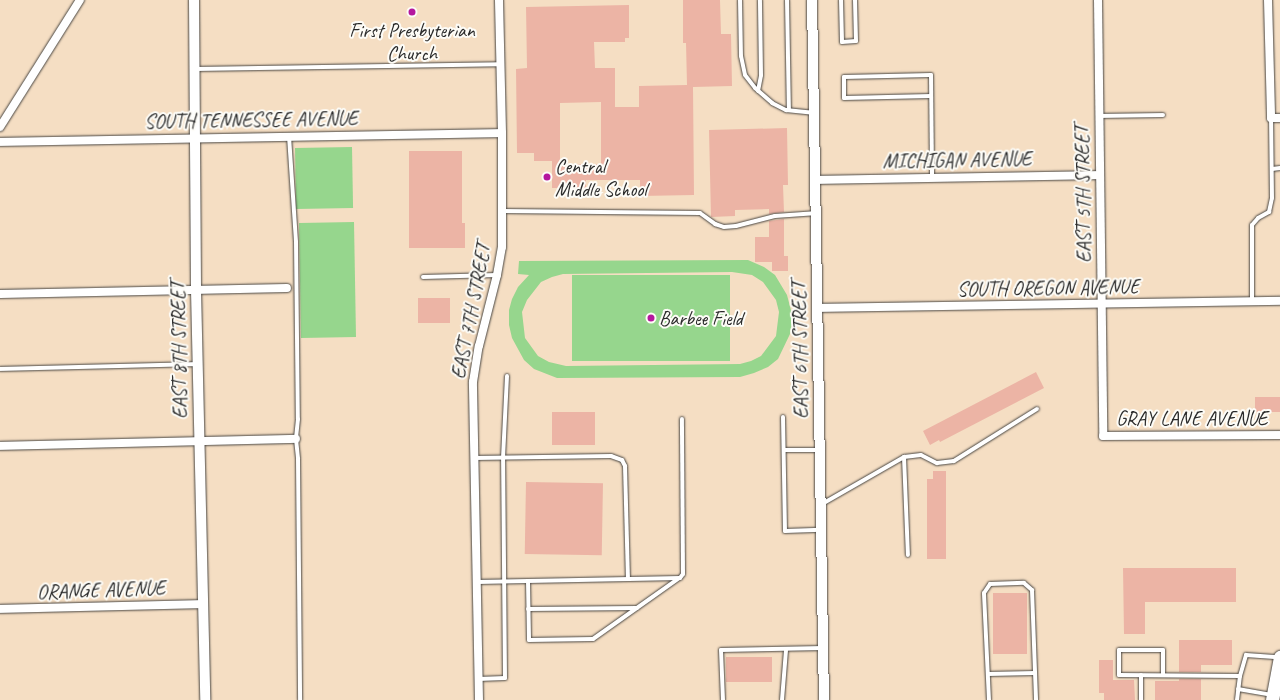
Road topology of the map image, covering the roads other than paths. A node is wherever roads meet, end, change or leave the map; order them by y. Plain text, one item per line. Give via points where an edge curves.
1 (80, 0) edge
2 (194, 0) edge
3 (499, 0) edge
4 (740, 0) edge
5 (760, 0) edge
6 (787, 0) edge
7 (812, 0) edge
8 (841, 0) edge
9 (855, 0) edge
10 (1098, 0) edge
11 (1268, 0) edge
12 (500, 64) junction
13 (195, 68) junction
14 (758, 91) junction
15 (931, 96) junction
16 (789, 110) junction
17 (814, 114) junction
18 (1164, 115) dead end
19 (1098, 116) junction
20 (1271, 118) junction
21 (1280, 118) edge
22 (0, 126) edge
23 (502, 133) junction
24 (289, 136) junction
25 (196, 138) junction
26 (0, 142) edge
27 (1280, 168) edge
28 (1272, 169) junction
29 (1099, 175) junction
30 (932, 178) junction
31 (816, 180) junction
32 (502, 211) junction
33 (816, 213) junction
34 (497, 275) junction
35 (423, 277) dead end
36 (287, 288) dead end
37 (196, 290) junction
38 (0, 294) edge
39 (1252, 301) junction
40 (1280, 301) edge
41 (1102, 304) junction
42 (817, 308) junction
43 (198, 364) junction
44 (0, 369) edge
45 (507, 376) dead end
46 (1037, 408) dead end
47 (783, 417) dead end
48 (682, 419) dead end
49 (1280, 435) edge
50 (1103, 436) joint
51 (296, 439) junction
52 (199, 441) junction
53 (0, 446) edge
54 (784, 450) junction
55 (820, 450) junction
56 (904, 457) junction
57 (474, 458) junction
58 (503, 458) junction
59 (822, 504) junction
60 (822, 530) junction
61 (908, 555) dead end
62 (680, 578) junction
63 (628, 579) junction
64 (528, 581) junction
65 (476, 582) junction
66 (503, 582) junction
67 (202, 604) junction
68 (638, 608) junction
69 (0, 609) edge
70 (528, 609) junction
71 (823, 648) junction
72 (786, 650) junction
73 (1280, 657) edge
74 (1035, 673) junction
75 (988, 674) junction
76 (1141, 675) junction
77 (1163, 675) junction
78 (1240, 676) junction
79 (478, 679) junction
80 (1238, 689) junction
81 (1272, 698) edge
82 (205, 700) edge
83 (300, 700) edge
84 (479, 700) edge
85 (723, 700) edge
86 (782, 700) edge
87 (824, 700) edge
88 (989, 700) edge
89 (1036, 700) edge
90 (1141, 700) edge
91 (1237, 700) edge

1 - 22 street
2 - 13 street, EAST 8TH STREET
3 - 12 street, EAST 7TH STREET
4 - 14 lane via 741,56 745,75
5 - 14 lane via 761,75
6 - 16 lane
7 - 17 street, EAST 6TH STREET
8 - 9 lane via 842,42 856,41
10 - 19 street, EAST 5TH STREET
11 - 20 street
12 - 13 lane
12 - 23 street, EAST 7TH STREET
13 - 25 street, EAST 8TH STREET
14 - 16 lane via 772,103
15 - 15 lane via 931,75 844,77 844,98
15 - 30 lane
16 - 17 lane
17 - 31 street, EAST 6TH STREET
18 - 19 lane
19 - 29 street, EAST 5TH STREET
20 - 21 street
20 - 28 lane
23 - 24 street, SOUTH TENNESSEE AVENUE
23 - 32 street, EAST 7TH STREET
24 - 25 street, SOUTH TENNESSEE AVENUE
24 - 51 lane via 296,242
25 - 26 street, SOUTH TENNESSEE AVENUE
25 - 37 street, EAST 8TH STREET
27 - 28 lane
28 - 39 lane via 1272,198 1269,212 1252,225
29 - 30 street, MICHIGAN AVENUE
29 - 41 street, EAST 5TH STREET
30 - 31 street, MICHIGAN AVENUE
31 - 33 street, EAST 6TH STREET
32 - 33 lane via 700,213 715,224 724,226 736,226 775,216
32 - 34 street, EAST 7TH STREET via 502,247
33 - 42 street, EAST 6TH STREET
34 - 35 lane
34 - 57 street, EAST 7TH STREET via 479,346 473,382
36 - 37 street
37 - 38 street
37 - 43 street, EAST 8TH STREET
39 - 40 street, SOUTH OREGON AVENUE
39 - 41 street, SOUTH OREGON AVENUE
41 - 42 street, SOUTH OREGON AVENUE
41 - 50 street, EAST 5TH STREET
42 - 55 street, EAST 6TH STREET
43 - 44 lane
43 - 52 street, EAST 8TH STREET
45 - 58 lane
46 - 56 lane via 954,461 937,463 921,455
47 - 54 lane
48 - 62 lane via 683,574
49 - 50 street, GRAY LANE AVENUE
51 - 52 street
51 - 83 lane
52 - 53 street
52 - 67 street, EAST 8TH STREET
54 - 55 lane
54 - 60 lane via 785,531
55 - 59 street, EAST 6TH STREET
56 - 59 lane
56 - 61 lane
57 - 58 lane
57 - 65 street, EAST 7TH STREET
58 - 63 lane via 611,456 622,460 626,466
58 - 66 lane
59 - 60 street, EAST 6TH STREET
60 - 71 street, EAST 6TH STREET
62 - 63 lane
62 - 68 lane
63 - 64 lane
64 - 66 lane
64 - 70 lane
65 - 66 lane
65 - 79 street, EAST 7TH STREET
66 - 79 lane via 505,678
67 - 69 street, ORANGE AVENUE
67 - 82 street, EAST 8TH STREET
68 - 70 lane
68 - 70 lane via 593,639 529,640
71 - 72 lane
71 - 87 street, EAST 6TH STREET
72 - 85 lane via 722,650
72 - 86 lane
73 - 78 lane via 1246,655
73 - 81 main road
74 - 75 lane
74 - 75 lane via 1032,590 1024,584 990,584 984,593
74 - 89 lane
75 - 88 lane
76 - 77 lane
76 - 77 lane via 1119,675 1119,650 1163,650
76 - 90 lane
77 - 78 lane
78 - 80 lane
79 - 84 street, EAST 7TH STREET
80 - 81 lane
80 - 91 lane

